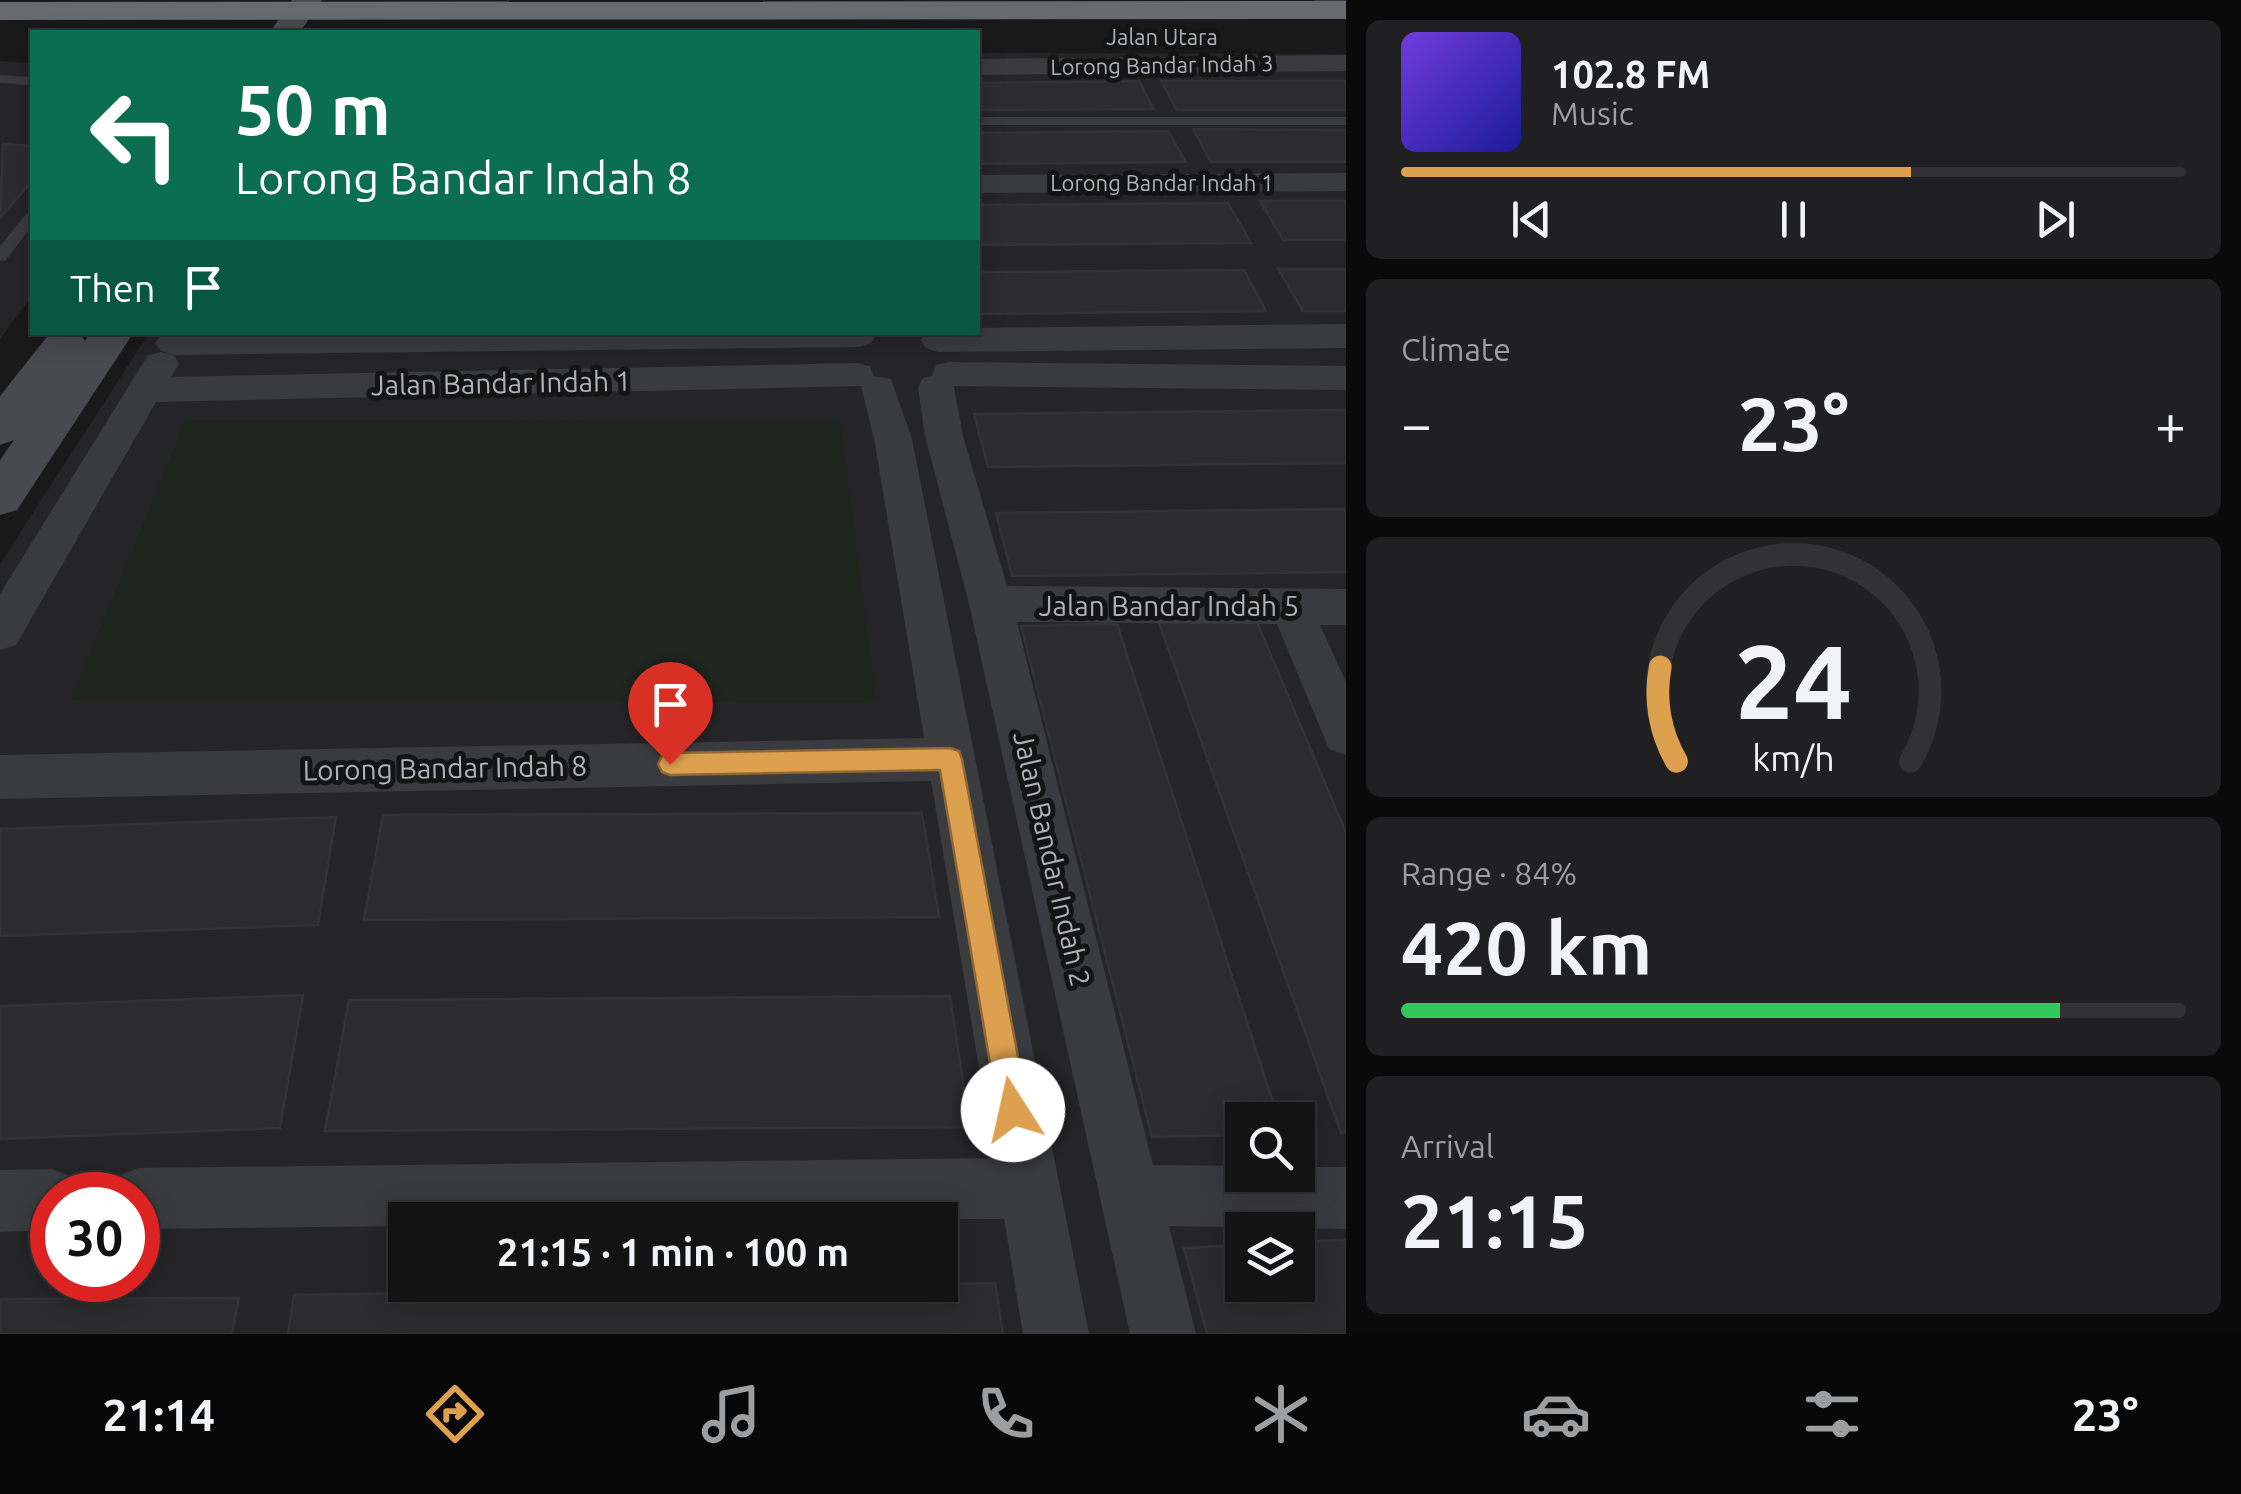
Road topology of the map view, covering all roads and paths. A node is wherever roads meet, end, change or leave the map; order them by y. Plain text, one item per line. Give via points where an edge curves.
1 (199, 0) edge
2 (1328, 0) edge
3 (1346, 1) edge
4 (465, 6) edge
5 (1346, 10) edge
6 (316, 15) edge
7 (1, 19) edge
8 (30, 35) edge
9 (1346, 37) edge
10 (980, 38) edge
11 (1346, 63) edge
12 (980, 67) edge
13 (0, 79) edge
14 (30, 81) edge
15 (1346, 120) edge
16 (980, 122) edge
17 (1346, 182) edge
18 (980, 184) edge
19 (30, 219) edge
20 (0, 256) edge
21 (70, 335) edge
22 (111, 335) edge
23 (690, 335) edge
24 (860, 335) edge
25 (1346, 336) edge
26 (176, 338) edge
27 (933, 350) edge
28 (1346, 378) edge
29 (868, 382) junction
30 (146, 390) junction
31 (0, 428) edge
32 (0, 497) edge
33 (992, 604) junction
34 (1291, 607) junction
35 (1346, 607) edge
36 (0, 632) edge
37 (1346, 734) edge
38 (950, 759) junction
39 (0, 777) edge
40 (1027, 1188) junction
41 (1132, 1196) junction
42 (1346, 1198) edge
43 (160, 1199) edge
44 (30, 1200) edge
45 (0, 1201) edge
46 (1056, 1334) edge
47 (1163, 1334) edge

1 - 7 highway
2 - 3 street
4 - 5 highway, Jalan Utara
4 - 6 highway, Jalan Utara
6 - 7 highway, Jalan Utara
7 - 8 highway
9 - 10 highway, Jalan Utara
11 - 12 street, Lorong Bandar Indah 3
13 - 14 lane
15 - 16 lane
17 - 18 street, Lorong Bandar Indah 1
19 - 20 lane
21 - 31 main road
22 - 32 main road
23 - 26 street, Jalan Bandar Indah 1
24 - 29 street via 848,354
25 - 27 street
26 - 30 street
27 - 28 street
27 - 29 street, Jalan Bandar Indah 1 via 908,394
27 - 33 street, Jalan Bandar Indah 2 via 944,436
29 - 30 street, Jalan Bandar Indah 1
29 - 38 street via 893,439
30 - 36 street
33 - 34 street, Jalan Bandar Indah 5
33 - 41 street, Jalan Bandar Indah 2
34 - 35 street, Jalan Bandar Indah 5
34 - 37 street
38 - 39 street, Lorong Bandar Indah 8
38 - 40 street
40 - 43 street
40 - 46 street
41 - 42 street
41 - 47 street, Jalan Bandar Indah 2
44 - 45 street

